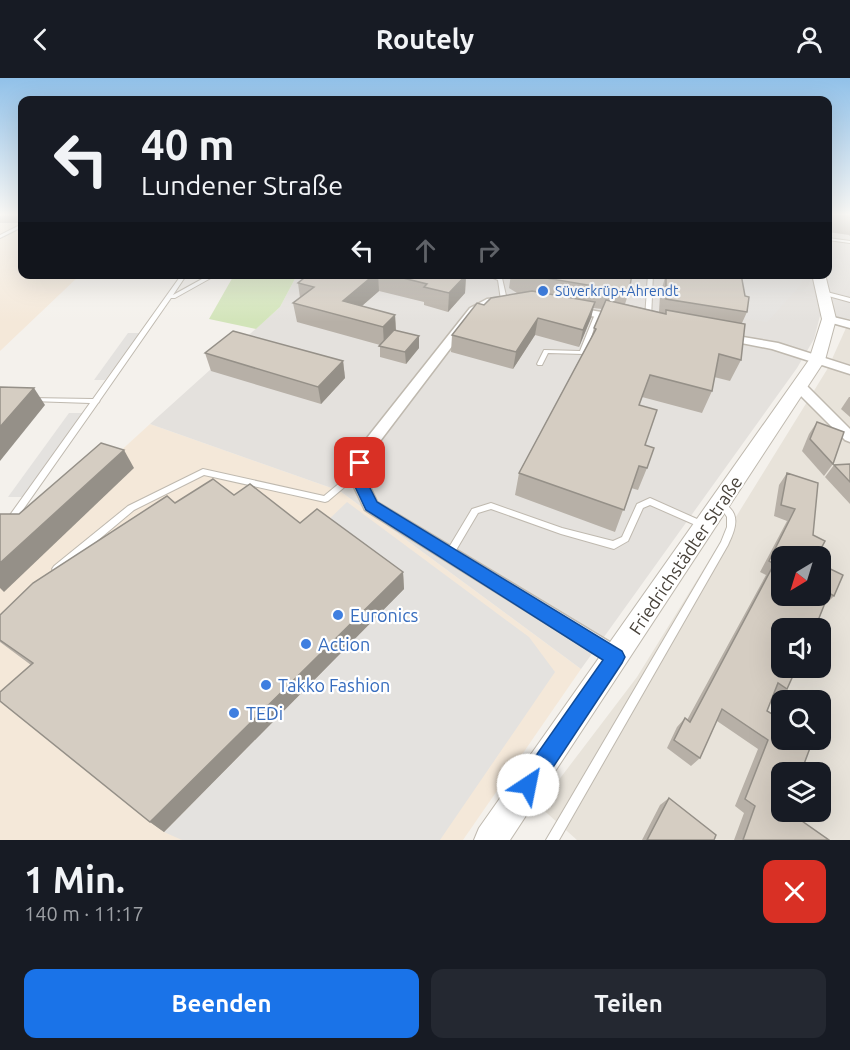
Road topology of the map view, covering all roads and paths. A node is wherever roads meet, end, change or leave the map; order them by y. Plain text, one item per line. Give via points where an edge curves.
1 (182, 279) edge
2 (206, 279) edge
3 (500, 279) edge
4 (651, 279) edge
5 (820, 284) edge
6 (504, 300) junction
7 (850, 300) edge
8 (525, 301) edge
9 (168, 302) junction
10 (556, 307) edge
11 (598, 314) junction
12 (839, 322) edge
13 (654, 324) joint
14 (705, 333) edge
15 (817, 360) junction
16 (540, 364) dead end
17 (850, 370) edge
18 (799, 386) junction
19 (22, 399) edge
20 (97, 401) junction
21 (850, 437) edge
22 (356, 474) junction
23 (719, 504) junction
24 (705, 526) junction
25 (0, 536) edge
26 (449, 554) junction
27 (48, 576) edge
28 (616, 657) junction
29 (491, 840) edge
30 (552, 840) edge

1 - 9 lane
2 - 9 lane
3 - 6 lane
4 - 13 lane
5 - 7 lane
5 - 12 street, Friedrichstädter Straße
6 - 8 street
6 - 22 street via 490,301 474,310 364,452
9 - 20 lane
10 - 11 street
11 - 13 street
11 - 16 lane via 582,353 546,351
12 - 15 street, Friedrichstädter Straße
14 - 15 street via 774,346
15 - 17 street
15 - 18 street, Friedrichstädter Straße
18 - 21 street
18 - 23 street, Friedrichstädter Straße
19 - 20 lane
20 - 25 lane
22 - 26 street via 371,506
22 - 27 lane via 325,499 203,472 131,508
23 - 24 street, Friedrichstädter Straße
23 - 30 lane via 733,516 725,543
24 - 26 lane via 650,501 640,506 625,539 614,545 491,506 475,511
24 - 28 street, Friedrichstädter Straße
26 - 28 street
28 - 29 street, Friedrichstädter Straße

